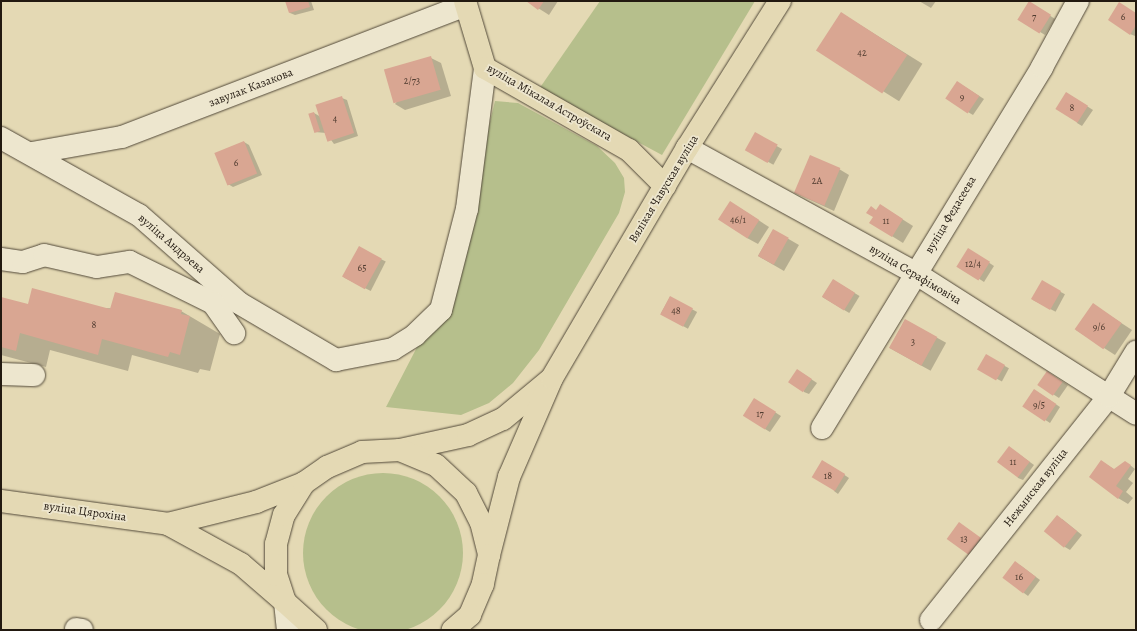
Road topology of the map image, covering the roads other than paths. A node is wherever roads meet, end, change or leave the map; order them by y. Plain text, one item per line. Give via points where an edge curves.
1 (780, 1) edge
2 (1078, 1) edge
3 (465, 3) edge
4 (485, 68) junction
5 (1, 138) edge
6 (687, 148) junction
7 (32, 153) junction
8 (665, 186) junction
9 (1, 259) edge
10 (916, 273) junction
11 (234, 333) dead end
12 (1136, 352) edge
13 (1, 374) edge
14 (34, 375) dead end
15 (552, 378) junction
16 (1109, 396) junction
17 (1136, 414) edge
18 (822, 428) dead end
19 (400, 450) junction
20 (304, 483) junction
21 (1, 501) edge
22 (168, 524) junction
23 (489, 555) junction
24 (285, 602) junction
25 (931, 620) dead end
26 (288, 630) edge
27 (316, 630) edge
28 (453, 630) edge

1 - 6 main road, Вялікая Чавуская вуліца
2 - 10 street, вуліца Федасеева via 1042,67
3 - 4 main road, вуліца Мікалая Астроўскага
3 - 7 street, завулак Казакова via 122,137
4 - 7 street, вуліца Андрэева via 467,209 441,310 415,335 393,349 336,360 239,303 139,215
4 - 8 main road, вуліца Мікалая Астроўскага via 629,150
5 - 7 street, вуліца Андрэева
6 - 8 main road, Вялікая Чавуская вуліца
6 - 10 street, вуліца Серафімовіча
8 - 15 main road, Вялікая Чавуская вуліца
9 - 11 street via 23,262 44,255 97,267 130,262 213,303
10 - 16 street, вуліца Серафімовіча
10 - 18 street, вуліца Федасеева
12 - 16 street, Нежынская вуліца
13 - 14 street
15 - 19 main road, Вялікая Чавуская вуліца via 503,419 468,435
15 - 23 main road, Вялікая Чавуская вуліца via 509,477
16 - 17 street, вуліца Серафімовіча
16 - 25 street, Нежынская вуліца
19 - 20 main road, Вялікая Чавуская вуліца via 362,452 327,467
19 - 23 main road via 436,465 466,493 480,522
20 - 22 main road, вуліца Цярохіна via 256,502
20 - 24 main road via 284,516 276,544 276,575
21 - 22 main road, вуліца Цярохіна
22 - 24 main road, вуліца Цярохіна via 241,564
23 - 28 main road, Вялікая Чавуская вуліца via 470,615
24 - 26 street
24 - 27 main road, вуліца Цярохіна

